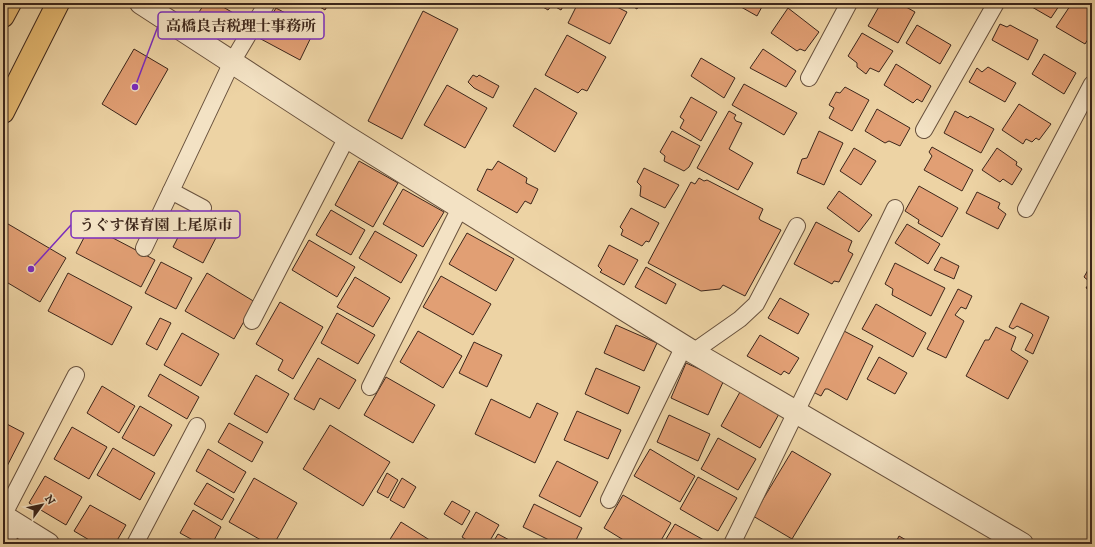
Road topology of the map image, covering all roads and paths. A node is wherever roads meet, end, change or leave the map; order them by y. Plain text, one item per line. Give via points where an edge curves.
1 (10, 3) edge
2 (58, 3) edge
3 (141, 3) edge
4 (267, 3) edge
5 (849, 3) edge
6 (996, 3) edge
7 (3, 16) edge
8 (232, 62) junction
9 (809, 78) dead end
10 (1092, 84) edge
11 (3, 112) edge
12 (924, 130) dead end
13 (347, 137) junction
14 (171, 190) junction
15 (203, 208) dead end
16 (460, 208) junction
17 (895, 208) dead end
18 (1026, 209) dead end
19 (798, 226) dead end
20 (144, 248) dead end
21 (252, 321) dead end
22 (688, 349) junction
23 (76, 375) dead end
24 (370, 387) dead end
25 (796, 411) junction
26 (197, 426) dead end
27 (609, 500) dead end
28 (7, 518) edge
29 (4, 544) edge
30 (48, 544) edge
31 (135, 544) edge
32 (732, 544) edge
33 (1022, 544) edge

1 - 7 main road
2 - 11 main road
3 - 8 street
4 - 8 lane
5 - 9 lane
6 - 12 lane
8 - 13 street
8 - 14 lane
10 - 18 lane
13 - 16 street
13 - 21 lane
14 - 15 lane
14 - 20 lane
16 - 22 street
16 - 24 lane
17 - 25 lane
19 - 22 lane via 756,304 740,319
22 - 25 street
22 - 27 lane
23 - 28 lane
25 - 32 lane
25 - 33 street
26 - 31 lane
28 - 29 lane
28 - 30 street

